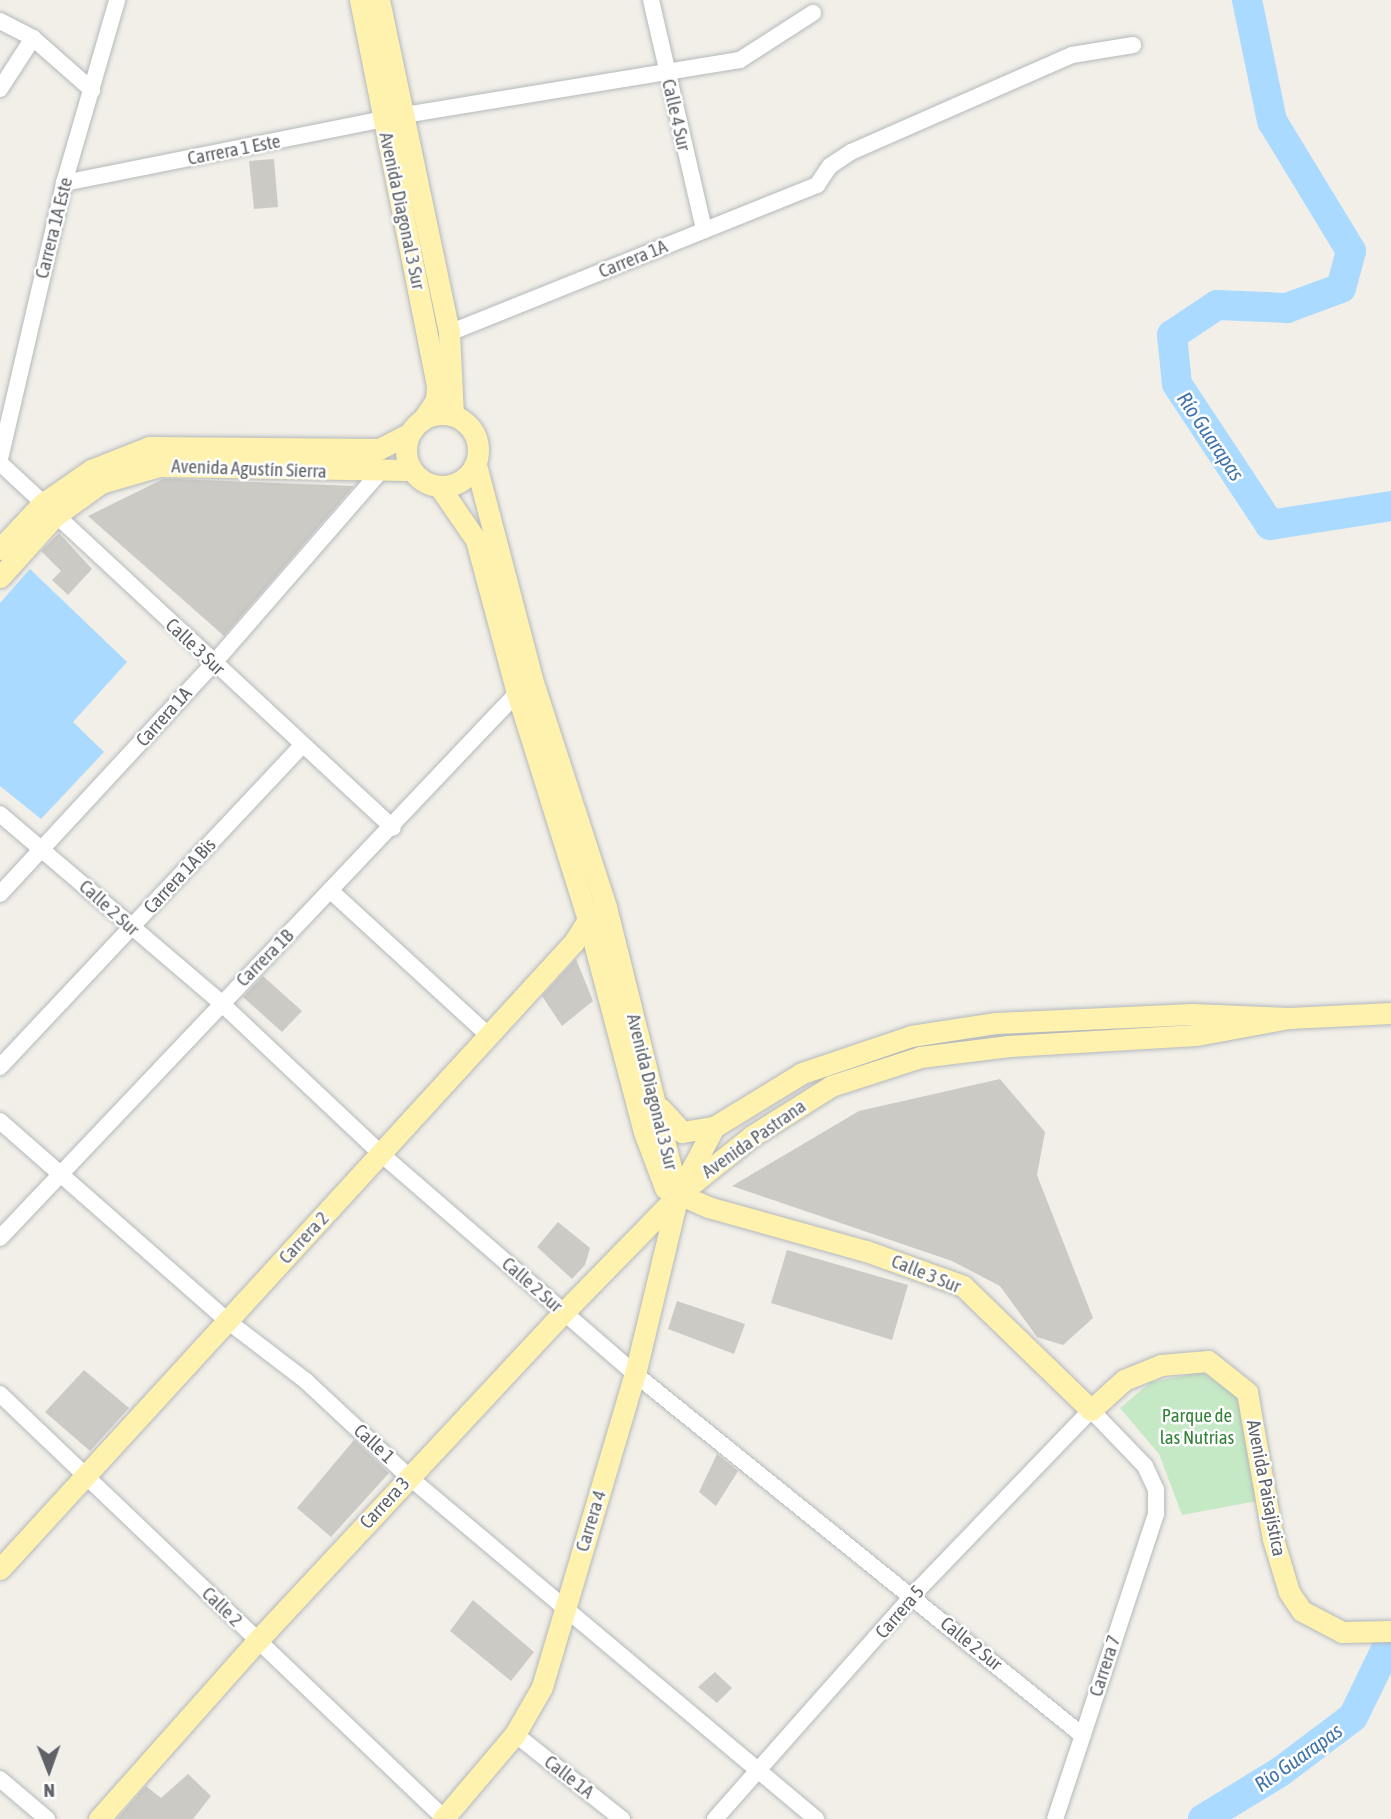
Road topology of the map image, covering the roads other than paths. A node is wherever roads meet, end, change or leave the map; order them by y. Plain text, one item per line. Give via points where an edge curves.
1 (117, 0) edge
2 (360, 0) edge
3 (379, 0) edge
4 (651, 0) edge
5 (813, 13) dead end
6 (0, 21) edge
7 (33, 38) junction
8 (1133, 45) dead end
9 (666, 73) junction
10 (0, 89) edge
11 (92, 90) junction
12 (393, 118) junction
13 (64, 183) junction
14 (704, 230) junction
15 (449, 333) junction
16 (453, 415) junction
17 (423, 419) junction
18 (407, 435) junction
19 (0, 461) edge
20 (476, 465) junction
21 (412, 470) junction
22 (379, 473) junction
23 (439, 486) junction
24 (49, 510) junction
25 (0, 550) edge
26 (0, 577) edge
27 (213, 664) junction
28 (524, 686) junction
29 (302, 745) junction
30 (0, 814) edge
31 (393, 828) junction
32 (43, 849) junction
33 (332, 892) junction
34 (0, 894) edge
35 (606, 906) junction
36 (588, 920) junction
37 (131, 928) junction
38 (220, 1002) junction
39 (1387, 1013) edge
40 (1289, 1018) junction
41 (489, 1036) junction
42 (0, 1068) edge
43 (653, 1098) junction
44 (0, 1121) edge
45 (713, 1127) junction
46 (380, 1153) junction
47 (58, 1175) junction
48 (678, 1195) junction
49 (0, 1238) edge
50 (564, 1312) junction
51 (225, 1319) junction
52 (635, 1374) junction
53 (0, 1394) edge
54 (1091, 1410) junction
55 (85, 1473) junction
56 (409, 1477) junction
57 (1156, 1514) joint
58 (0, 1569) edge
59 (912, 1596) junction
60 (565, 1607) junction
61 (1391, 1631) edge
62 (257, 1641) junction
63 (515, 1734) junction
64 (1082, 1735) junction
65 (759, 1771) junction
66 (0, 1779) edge
67 (47, 1819) edge
68 (99, 1819) edge
69 (444, 1819) edge
70 (622, 1819) edge
71 (715, 1819) edge
72 (816, 1819) edge
73 (1055, 1819) edge

1 - 11 street, Carrera 1A Este
2 - 12 main road, Avenida Diagonal 3 Sur
3 - 12 main road, Avenida Diagonal 3 Sur
4 - 9 street, Calle 4 Sur
5 - 9 street, Carrera 1 Este via 754,54
6 - 7 street
7 - 10 street
7 - 11 street
8 - 14 street, Carrera 1A via 1072,55 965,100 851,152 830,166 817,185
9 - 12 street, Carrera 1 Este
9 - 14 street, Calle 4 Sur
11 - 13 street, Carrera 1A Este
12 - 13 street, Carrera 1 Este
12 - 15 main road, Avenida Diagonal 3 Sur
12 - 17 main road, Avenida Diagonal 3 Sur via 437,386 436,400
13 - 19 street, Carrera 1A Este
14 - 15 street, Carrera 1A
15 - 16 main road, Avenida Diagonal 3 Sur
16 - 17 main road
16 - 20 main road via 470,426 478,445
17 - 18 main road
18 - 21 main road via 406,458
18 - 24 main road, Avenida Agustín Sierra via 379,449 149,447 91,470
19 - 24 street, Calle 3 Sur
20 - 23 main road via 467,477
20 - 28 main road, Avenida Diagonal 3 Sur
21 - 22 main road, Avenida Agustín Sierra
21 - 23 main road via 424,482
22 - 24 main road, Avenida Agustín Sierra via 159,466 101,484
22 - 27 street, Carrera 1A
23 - 28 main road, Avenida Diagonal 3 Sur via 476,540
24 - 25 main road, Avenida Agustín Sierra
24 - 26 main road, Avenida Agustín Sierra
24 - 27 street, Calle 3 Sur
27 - 29 street, Calle 3 Sur
27 - 32 street, Carrera 1A
28 - 31 street, Carrera 1B
28 - 35 main road, Avenida Diagonal 3 Sur
28 - 36 main road, Avenida Diagonal 3 Sur
29 - 31 street, Calle 3 Sur
29 - 37 street, Carrera 1A Bis
30 - 32 street, Calle 2 Sur
31 - 33 street, Carrera 1B
32 - 34 street, Carrera 1A
32 - 37 street, Calle 2 Sur
33 - 38 street, Carrera 1B
33 - 41 street
35 - 36 main road, Carrera 2
35 - 43 main road, Avenida Diagonal 3 Sur
36 - 41 main road, Carrera 2 via 574,942
36 - 48 main road, Avenida Diagonal 3 Sur via 658,1178
37 - 38 street, Calle 2 Sur
37 - 42 street, Carrera 1A Bis
38 - 46 street, Calle 2 Sur
38 - 47 street, Carrera 1B
39 - 40 main road, Avenida Pastrana
40 - 45 main road, Avenida Pastrana via 1192,1014 996,1023 911,1036 802,1073
40 - 48 main road, Avenida Pastrana via 1196,1035 1009,1046 920,1057 831,1086 752,1136
41 - 46 main road, Carrera 2
43 - 45 main road via 682,1132
43 - 48 main road, Avenida Diagonal 3 Sur
44 - 47 street, Calle 1
45 - 48 main road, Avenida Pastrana
46 - 50 street, Calle 2 Sur
46 - 51 main road, Carrera 2
47 - 49 street, Carrera 1B
47 - 51 street, Calle 1
48 - 50 main road, Carrera 3
48 - 52 main road, Carrera 4
48 - 54 main road, Calle 3 Sur via 866,1251 963,1286
50 - 52 street, Calle 2 Sur
50 - 56 main road, Carrera 3
51 - 55 main road, Carrera 2
51 - 56 street, Calle 1 via 306,1381
52 - 59 street, Calle 2 Sur
52 - 60 main road, Carrera 4
53 - 55 street, Calle 2
54 - 57 street, Calle 3 Sur via 1145,1466 1156,1490
54 - 59 street, Carrera 5
54 - 61 main road, Avenida Paisajística via 1124,1380 1161,1365 1208,1360 1247,1392 1273,1539 1289,1592 1302,1611 1342,1632
55 - 58 main road, Carrera 2
55 - 62 street, Calle 2
56 - 60 street, Calle 1
56 - 62 main road, Carrera 3
57 - 64 street, Carrera 7
59 - 64 street, Calle 2 Sur
59 - 65 street, Carrera 5
60 - 63 main road, Carrera 4 via 542,1687
60 - 65 street, Calle 1
62 - 68 main road, Carrera 3
62 - 69 street, Calle 2
63 - 69 main road, Carrera 4
63 - 70 street, Calle 1A
64 - 73 street, Carrera 7
65 - 71 street, Carrera 5
65 - 72 street, Calle 1
66 - 67 street

